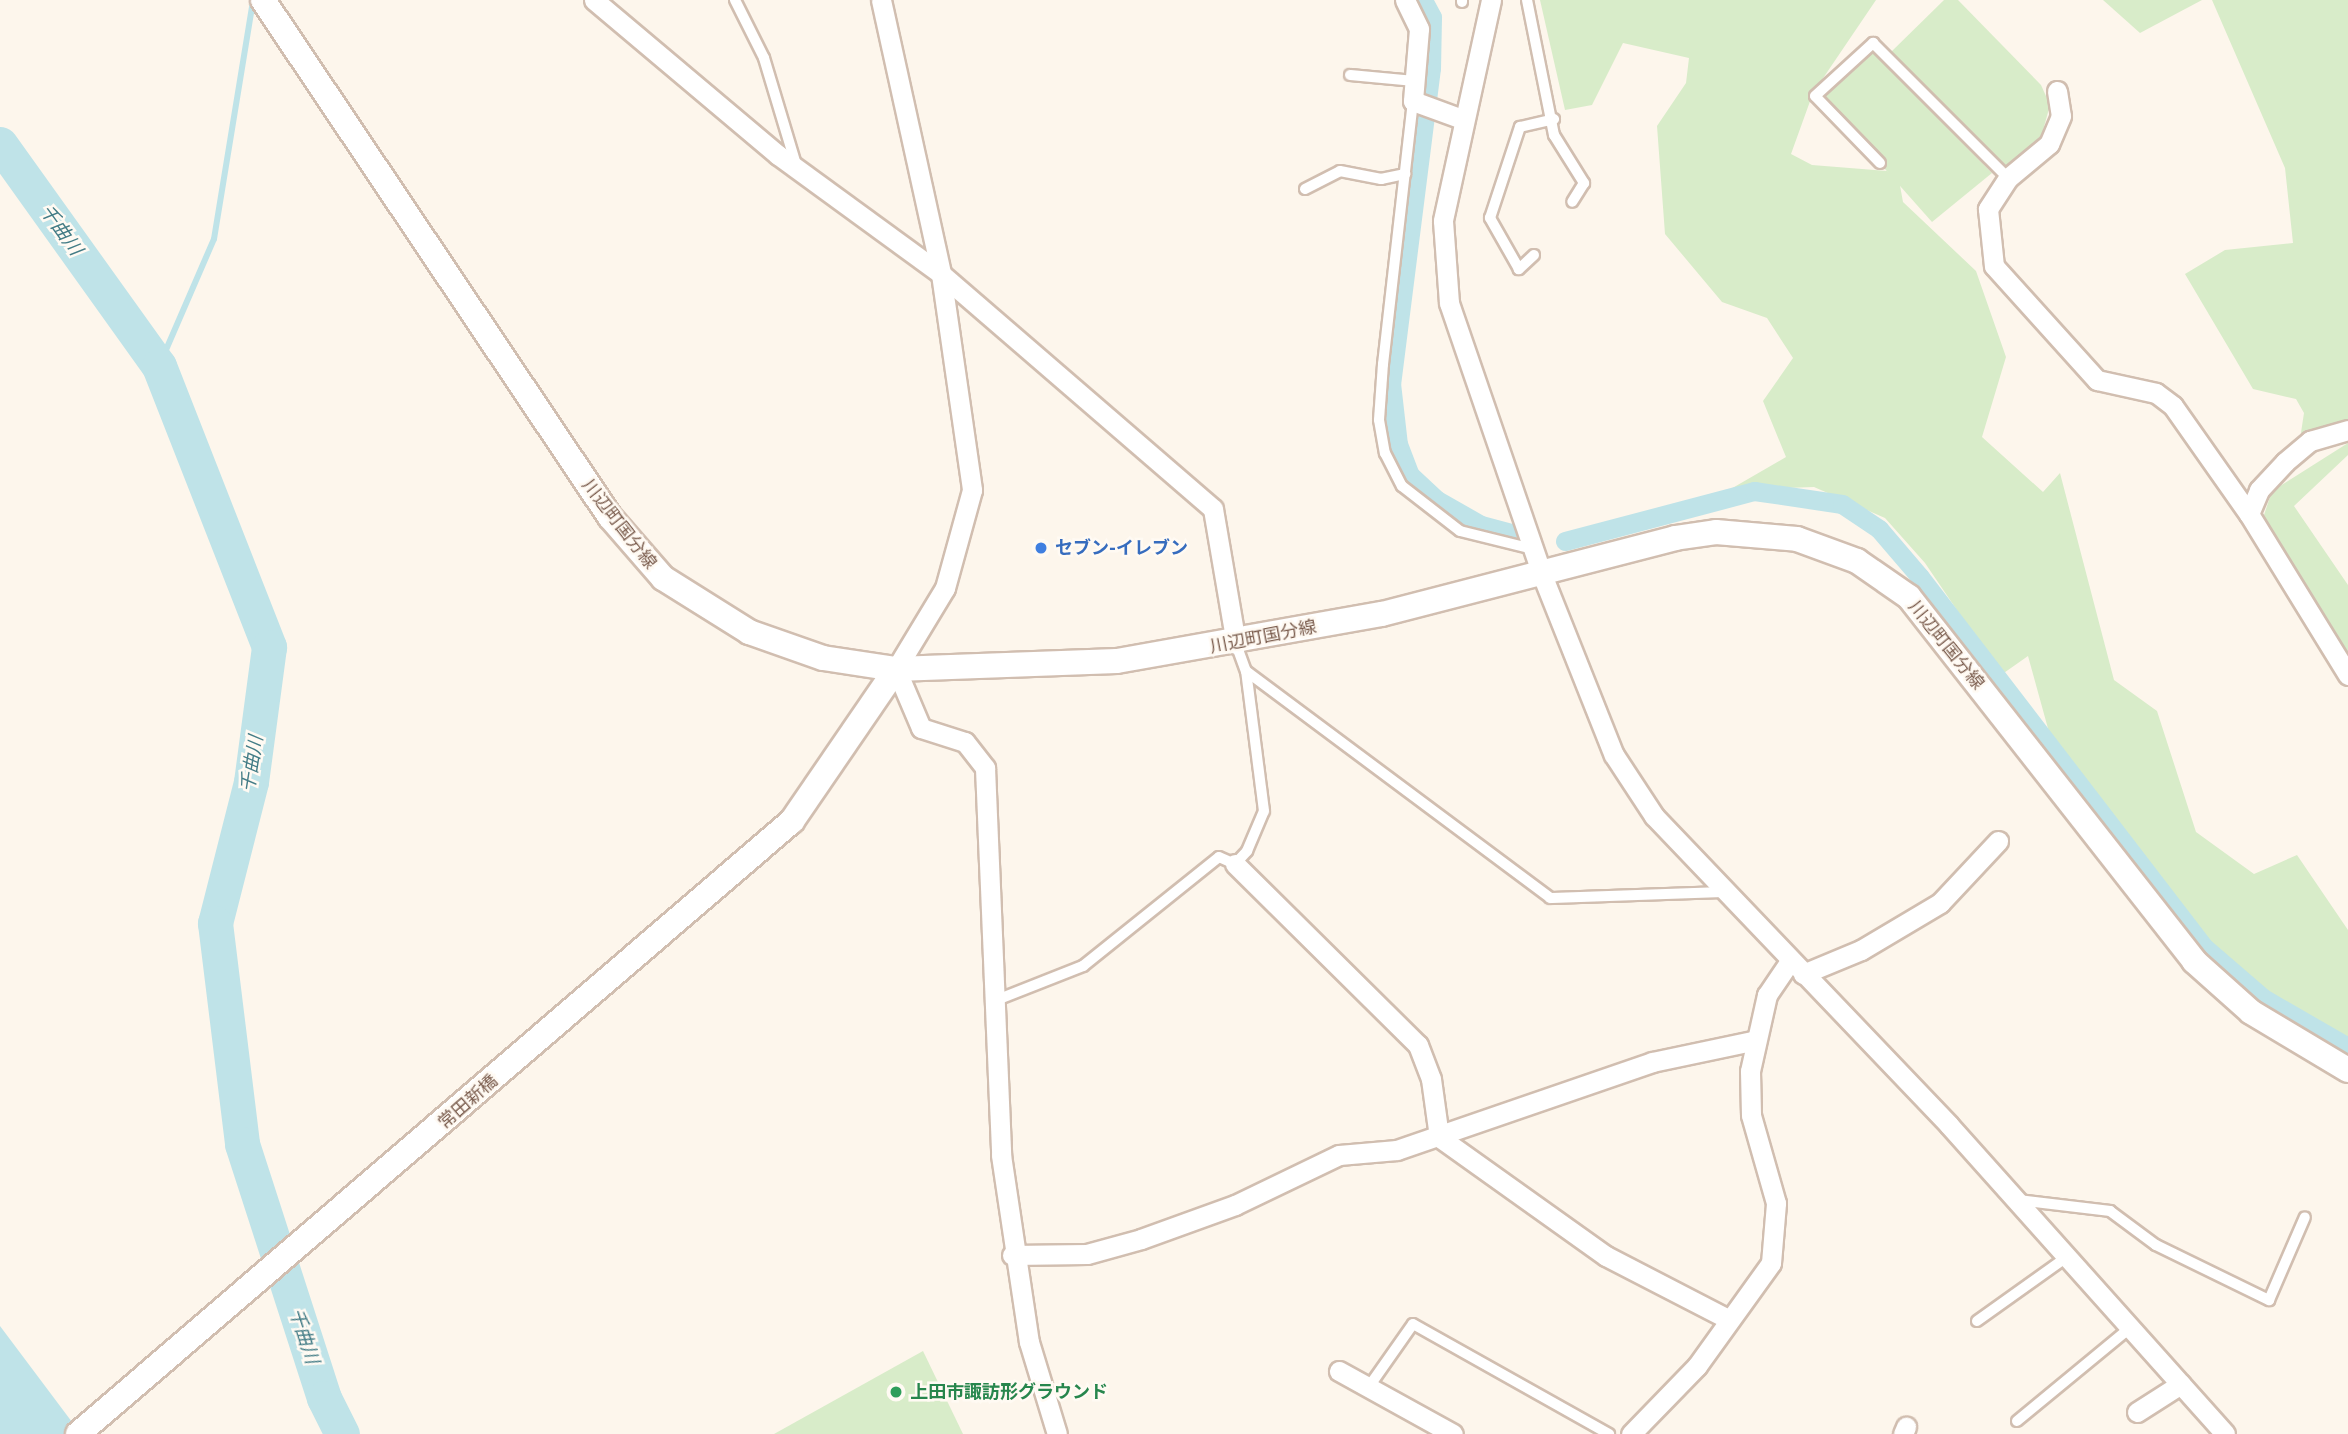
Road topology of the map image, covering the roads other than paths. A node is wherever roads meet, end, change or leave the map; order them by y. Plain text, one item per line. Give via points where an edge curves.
1 (262, 0) edge
2 (594, 0) edge
3 (735, 0) edge
4 (881, 0) edge
5 (1405, 0) edge
6 (1491, 0) edge
7 (1527, 0) edge
8 (1350, 75) dead end
9 (1415, 81) junction
10 (2057, 91) dead end
11 (1423, 105) junction
12 (1462, 119) junction
13 (1553, 119) junction
14 (1880, 163) dead end
15 (797, 169) junction
16 (1405, 174) junction
17 (2008, 178) junction
18 (1305, 189) dead end
19 (1572, 202) dead end
20 (1534, 255) dead end
21 (941, 274) junction
22 (2348, 430) edge
23 (2249, 514) junction
24 (1537, 561) junction
25 (1236, 644) junction
26 (896, 669) junction
27 (1246, 671) junction
28 (2348, 674) edge
29 (1998, 842) dead end
30 (1235, 864) junction
31 (1726, 892) junction
32 (1797, 967) junction
33 (994, 1001) junction
34 (1756, 1040) junction
35 (2348, 1070) edge
36 (1439, 1137) junction
37 (2018, 1200) junction
38 (2305, 1217) dead end
39 (1012, 1255) junction
40 (2068, 1256) junction
41 (1728, 1319) junction
42 (1977, 1321) dead end
43 (2131, 1327) junction
44 (1339, 1371) dead end
45 (2181, 1384) junction
46 (1368, 1388) junction
47 (2137, 1412) dead end
48 (2017, 1421) dead end
49 (78, 1434) edge
50 (1057, 1434) edge
51 (1453, 1434) edge
52 (1609, 1434) edge
53 (1631, 1434) edge
54 (2225, 1434) edge

1 - 26 street, 川辺町国分線 via 642,556 688,596 786,648
2 - 15 street
3 - 15 lane via 764,58
4 - 21 street
5 - 9 street via 1419,29
6 - 12 street
7 - 13 lane
8 - 9 lane
9 - 11 street
10 - 17 street via 2061,117 2049,144
11 - 12 street
11 - 16 lane
12 - 24 street via 1443,221 1450,303
13 - 19 lane via 1554,135 1584,184
13 - 20 lane via 1520,127 1490,218 1519,269
14 - 17 lane via 1815,96 1872,43
15 - 21 street
16 - 18 lane via 1381,179 1340,171
16 - 24 lane via 1381,398 1385,453 1402,486 1460,531
17 - 23 street via 1988,209 1994,266 2097,380 2156,393 2173,406
21 - 25 street via 1213,509
21 - 26 street via 971,490 949,579
22 - 23 street via 2310,441 2285,462 2259,490
23 - 28 street
24 - 25 street, 川辺町国分線
24 - 31 street via 1591,704 1632,788
24 - 35 street, 川辺町国分線 via 1716,532 1797,538 1876,572 1922,611 2194,961 2251,1012
25 - 26 street, 川辺町国分線 via 1117,661
25 - 27 lane
26 - 33 street via 921,728 965,742 985,768
26 - 49 street, 常田新橋 via 792,821
27 - 30 lane via 1264,811 1258,835
27 - 31 lane via 1550,898
29 - 32 street via 1940,903 1861,950
30 - 33 lane via 1219,857 1083,966
30 - 36 street via 1418,1045 1432,1079
31 - 32 street
32 - 34 street via 1767,995
32 - 37 street
33 - 39 street
34 - 36 street via 1652,1062
34 - 41 street via 1751,1115 1770,1168 1776,1243 1771,1264
36 - 39 street via 1397,1150 1339,1155 1235,1205 1087,1254
36 - 41 street via 1606,1256
37 - 38 lane via 2110,1211 2156,1245 2269,1300
37 - 40 street
39 - 50 street via 1029,1342
40 - 42 lane
40 - 43 street
41 - 53 street via 1697,1366
43 - 45 street
43 - 48 lane
44 - 46 street
45 - 47 street
45 - 54 street
46 - 51 street
46 - 52 lane via 1413,1324

